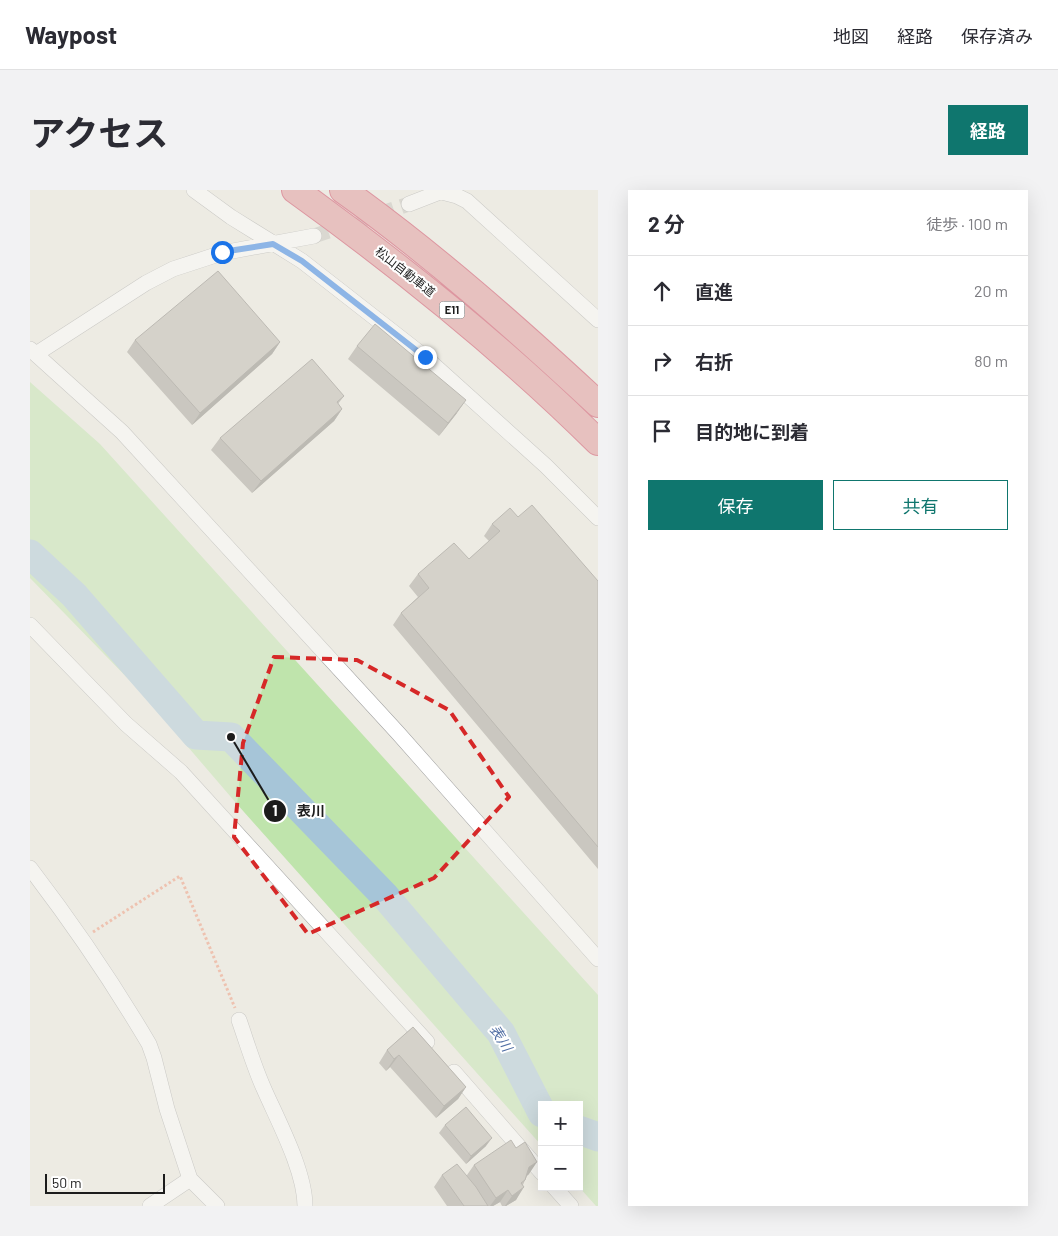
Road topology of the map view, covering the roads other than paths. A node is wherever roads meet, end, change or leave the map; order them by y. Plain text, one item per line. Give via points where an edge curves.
1 (194, 190) edge
2 (296, 190) edge
3 (343, 190) edge
4 (441, 191) edge
5 (409, 204) tunnel mouth
6 (314, 236) tunnel mouth
7 (273, 244) junction
8 (598, 320) edge
9 (33, 351) edge
10 (598, 404) edge
11 (598, 442) edge
12 (598, 518) edge
13 (30, 625) edge
14 (30, 868) edge
15 (598, 959) edge
16 (239, 1020) road end
17 (538, 1168) edge
18 (190, 1179) junction
19 (557, 1191) edge
20 (150, 1206) edge
21 (217, 1206) edge
22 (305, 1206) edge
23 (570, 1206) edge

1 - 7 street
2 - 11 highway, 松山自動車道 / E11 via 364,240 500,350
3 - 10 highway, E11 via 450,272
4 - 5 street
4 - 8 street via 467,201
6 - 7 street
7 - 9 street via 222,252 173,269
7 - 12 street via 302,261 425,357 546,466
9 - 15 street via 122,432 398,733
13 - 17 street via 126,724 181,772
14 - 18 street via 82,939 149,1044
16 - 22 street via 263,1088 294,1160
18 - 20 street
18 - 21 street
19 - 23 street

